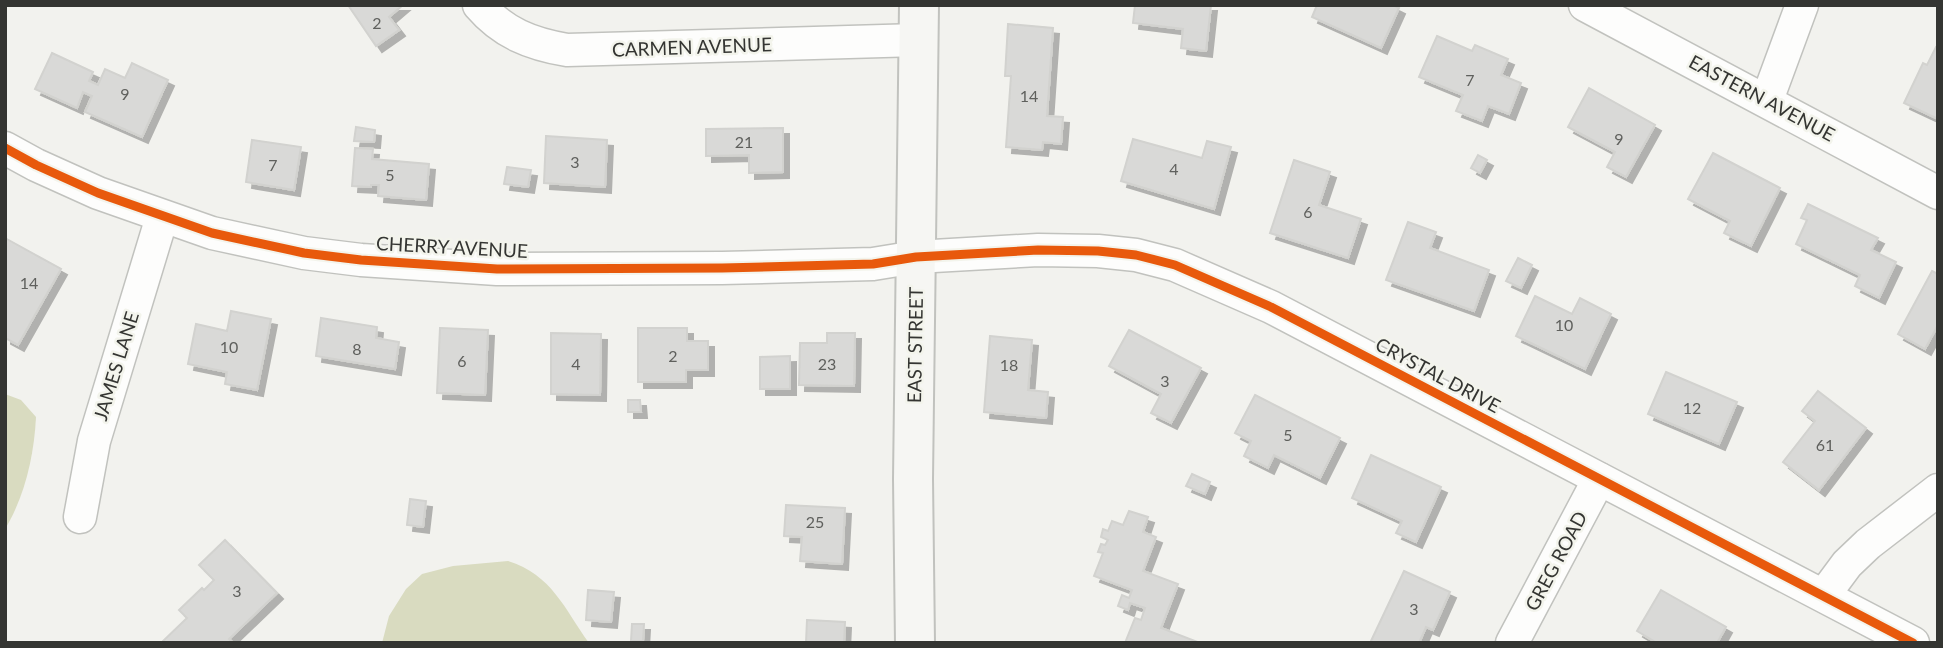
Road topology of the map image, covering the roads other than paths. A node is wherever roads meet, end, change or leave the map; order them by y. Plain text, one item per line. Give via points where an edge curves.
1 (479, 5) edge
2 (1585, 5) edge
3 (1802, 5) edge
4 (919, 23) edge
5 (1767, 100) junction
6 (5, 148) edge
7 (1938, 192) edge
8 (162, 217) junction
9 (916, 257) junction
10 (1599, 479) junction
11 (1938, 490) edge
12 (80, 517) dead end
13 (1824, 595) junction
14 (915, 643) edge
15 (1512, 643) edge
16 (1913, 643) edge

1 - 4 street, CARMEN AVENUE via 512,34 567,50
2 - 5 street, EASTERN AVENUE
3 - 5 street
4 - 9 main road, EAST STREET
5 - 7 street, EASTERN AVENUE
6 - 8 street, CHERRY AVENUE via 73,182
8 - 9 street, CHERRY AVENUE via 304,253 428,266 722,268 873,264
8 - 12 street, JAMES LANE via 94,441
9 - 10 street, CRYSTAL DRIVE via 1098,251 1175,265 1260,301
9 - 14 main road, EAST STREET
10 - 13 street, CRYSTAL DRIVE
10 - 15 street, GREG ROAD
11 - 13 street via 1862,549
13 - 16 street, CRYSTAL DRIVE

